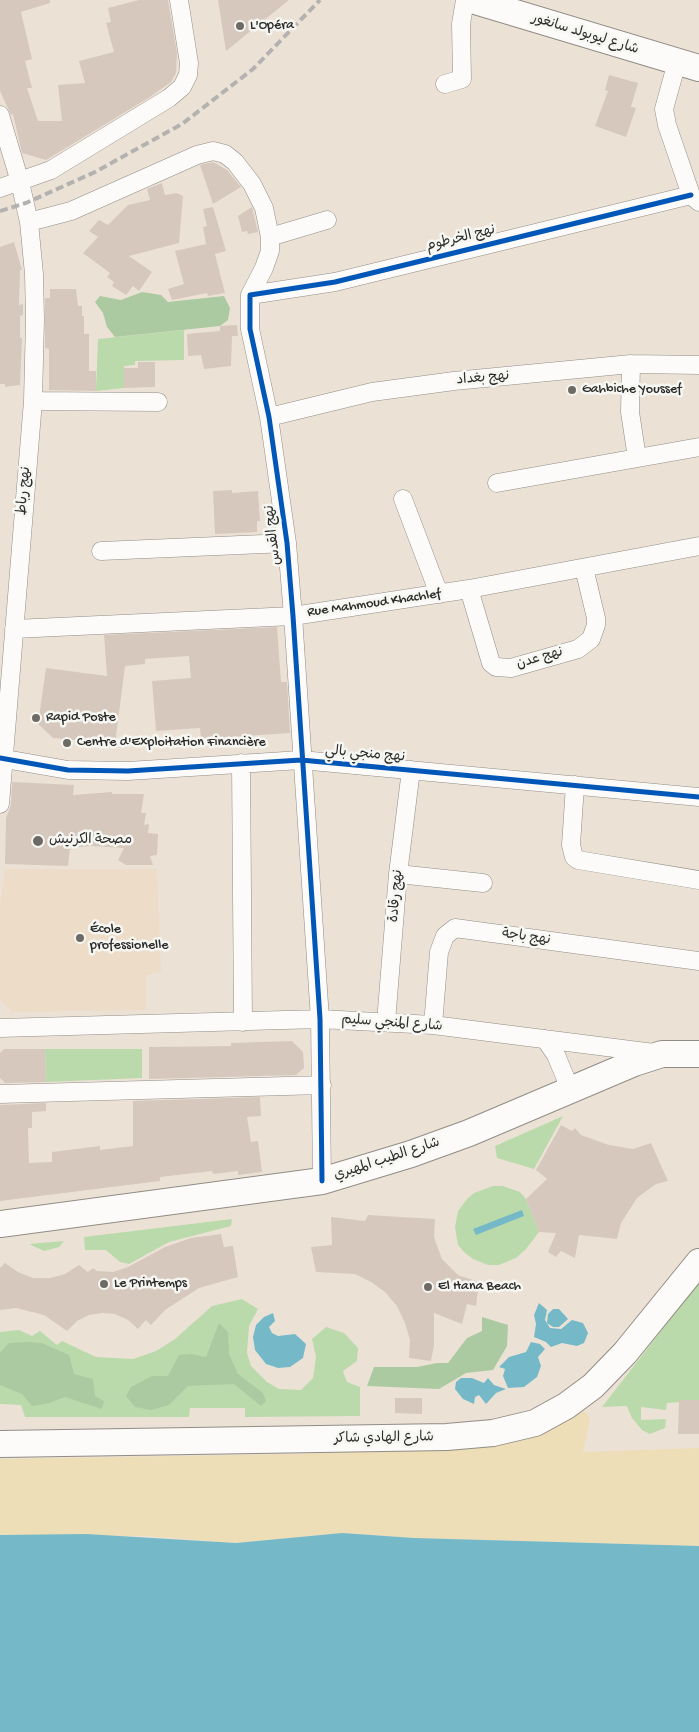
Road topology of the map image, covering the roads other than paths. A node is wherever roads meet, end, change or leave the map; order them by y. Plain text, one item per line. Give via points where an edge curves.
1 (179, 0) edge
2 (465, 0) edge
3 (472, 0) edge
4 (688, 65) edge
5 (445, 84) dead end
6 (0, 115) edge
7 (20, 182) junction
8 (0, 188) edge
9 (695, 199) edge
10 (327, 220) dead end
11 (29, 222) junction
12 (270, 237) junction
13 (250, 303) junction
14 (631, 364) junction
15 (699, 365) edge
16 (33, 401) junction
17 (158, 402) dead end
18 (269, 417) junction
19 (699, 447) edge
20 (637, 458) junction
21 (497, 483) dead end
22 (403, 500) dead end
23 (287, 543) junction
24 (699, 546) edge
25 (101, 552) dead end
26 (584, 568) junction
27 (469, 589) junction
28 (439, 594) junction
29 (293, 616) junction
30 (14, 629) junction
31 (3, 758) edge
32 (301, 760) junction
33 (241, 763) junction
34 (411, 770) junction
35 (575, 785) junction
36 (699, 797) edge
37 (0, 804) edge
38 (398, 874) junction
39 (699, 880) edge
40 (484, 883) dead end
41 (699, 961) edge
42 (320, 1019) junction
43 (243, 1022) junction
44 (386, 1022) junction
45 (433, 1025) junction
46 (0, 1028) edge
47 (545, 1039) junction
48 (662, 1054) junction
49 (699, 1054) edge
50 (322, 1085) junction
51 (570, 1089) junction
52 (0, 1094) edge
53 (322, 1181) junction
54 (0, 1224) edge
55 (699, 1262) edge
56 (0, 1444) edge

1 - 7 street via 189,63 182,87 170,98 51,170
2 - 5 street via 461,24 462,79
3 - 4 main road, شارع ليوبولد سانغور
4 - 9 street via 664,109
6 - 7 street, نهج رباط
7 - 8 street
7 - 11 street, نهج رباط
9 - 13 street, نهج الخرطوم
10 - 12 street
11 - 12 street via 71,211 197,154 213,151 225,154 235,162 252,184 264,208
11 - 16 street, نهج رباط via 34,280
12 - 13 street via 270,251
13 - 18 street, نهج القدس via 250,329
14 - 15 street, نهج بغداد
14 - 18 street, نهج بغداد via 372,392
14 - 20 street via 630,412
16 - 17 street
16 - 30 street, نهج رباط
18 - 23 street, نهج القدس
19 - 20 street
20 - 21 street
22 - 28 street
23 - 25 street
23 - 29 street, نهج القدس
24 - 26 street, Rue Mahmoud Khachlef
26 - 27 street, Rue Mahmoud Khachlef
26 - 27 street, نهج عدن via 596,618 591,639 578,649 511,668 496,667 490,663
27 - 28 street, Rue Mahmoud Khachlef
28 - 29 street, Rue Mahmoud Khachlef
29 - 30 street, Rue Mahmoud Khachlef
29 - 32 street, نهج القدس
30 - 31 street, نهج رباط
31 - 33 street, نهج منجي بالي via 68,770 128,771
31 - 37 street, نهج رباط
32 - 33 street, نهج منجي بالي
32 - 34 street, نهج منجي بالي
32 - 42 street, نهج القدس
33 - 43 street
34 - 35 street, نهج منجي بالي
34 - 38 street, نهج رقادة
35 - 36 street, نهج منجي بالي
35 - 39 street via 571,845 574,857
38 - 40 street
38 - 44 street, نهج رقادة
41 - 45 street, نهج باجة via 455,928 445,936 439,952
42 - 43 street, شارع المنجي سليم
42 - 44 street, شارع المنجي سليم
42 - 50 street, نهج القدس
43 - 46 street, شارع المنجي سليم
44 - 45 street, شارع المنجي سليم
45 - 47 street, شارع المنجي سليم
47 - 48 street, شارع المنجي سليم
47 - 51 street via 556,1055
48 - 49 main road, شارع الطيب المهيري
48 - 51 main road, شارع الطيب المهيري
50 - 52 street
50 - 53 street, نهج القدس
51 - 53 main road, شارع الطيب المهيري via 468,1133
53 - 54 main road, شارع الطيب المهيري
55 - 56 main road, شارع الهادي شاكر via 625,1353 593,1386 535,1423 493,1433 447,1437

